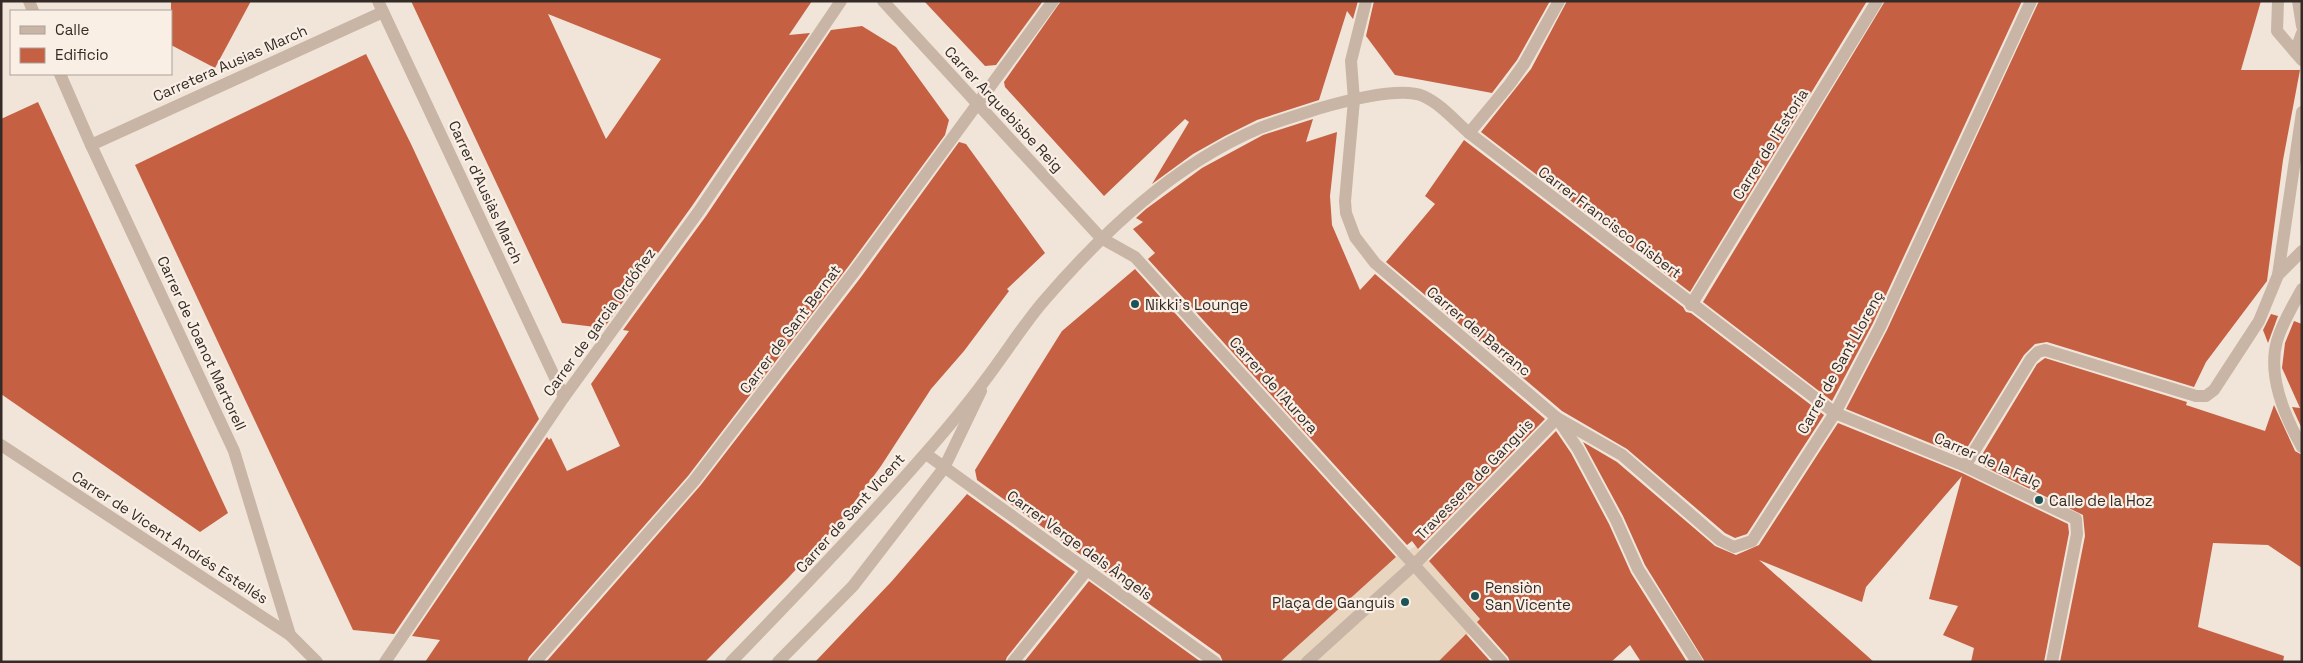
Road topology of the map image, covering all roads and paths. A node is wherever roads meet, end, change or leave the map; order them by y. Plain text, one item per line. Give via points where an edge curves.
1 (840, 1) edge
2 (883, 1) edge
3 (1053, 1) edge
4 (1366, 1) edge
5 (1559, 1) edge
6 (1877, 1) edge
7 (2031, 1) edge
8 (2278, 1) edge
9 (2298, 1) edge
10 (380, 6) edge
11 (2302, 26) edge
12 (2302, 33) edge
13 (2299, 56) edge
14 (60, 75) edge
15 (1354, 100) junction
16 (978, 104) junction
17 (2302, 112) edge
18 (1469, 134) junction
19 (91, 145) junction
20 (1101, 238) junction
21 (2302, 251) edge
22 (2278, 275) junction
23 (2302, 289) edge
24 (1691, 305) junction
25 (986, 379) junction
26 (564, 397) junction
27 (1835, 413) junction
28 (1557, 418) junction
29 (1, 444) edge
30 (2302, 447) edge
31 (926, 454) junction
32 (1965, 466) junction
33 (944, 468) junction
34 (1415, 564) junction
35 (1088, 570) junction
36 (290, 635) junction
37 (317, 662) edge
38 (385, 662) edge
39 (535, 662) edge
40 (732, 662) edge
41 (778, 662) edge
42 (1013, 662) edge
43 (1215, 662) edge
44 (1307, 662) edge
45 (1502, 662) edge
46 (1697, 662) edge
47 (2052, 662) edge

1 - 26 street, Carrer de garcia Ordóñez via 699,211
2 - 16 street, Carrer Arquebisbe Reig
3 - 16 street, Carrer de Sant Bernat
4 - 15 street, Carrer del Barranc via 1351,61
5 - 18 street via 1519,71
6 - 24 street, Carrer de l'Estoria
7 - 27 street, Carrer de Sant Llorenç via 1892,304
8 - 13 street via 2277,31
9 - 11 street
10 - 19 street, Carretera Ausias March
10 - 26 street, Carrer d'Ausiàs March
12 - 13 street
14 - 19 street, Carrer de Joanot Martorell
15 - 18 street, Carrer Francisco Gisbert via 1387,94 1422,96
15 - 20 street, Carrer de Sant Vicent via 1279,121 1218,149 1141,203
15 - 28 street, Carrer del Barranc via 1345,201 1355,237 1375,263
16 - 20 street, Carrer Arquebisbe Reig
16 - 39 street, Carrer de Sant Bernat via 694,481
17 - 22 street
18 - 24 street, Carrer Francisco Gisbert
19 - 36 street, Carrer de Joanot Martorell via 234,451
20 - 25 street, Carrer de Sant Vicent via 1042,304
20 - 34 street, Carrer de l'Aurora via 1135,256
21 - 22 street
22 - 32 street via 2259,321 2214,390 2206,396 2196,396 2045,350 2038,352
23 - 30 street via 2277,340 2275,355 2276,384
24 - 27 street, Carrer Francisco Gisbert
25 - 31 street, Carrer de Sant Vicent
25 - 33 street, Carrer de Sant Vicent
26 - 38 street, Carrer de garcia Ordóñez
27 - 28 street, Carrer de Sant Llorenç via 1752,541 1734,547 1720,540 1622,455
27 - 32 street, Carrer de la Falç
28 - 34 street, Travessera de Ganguis
28 - 46 street, Carrer del Barranc via 1582,456 1638,569
29 - 36 street, Carrer de Vicent Andrés Estellés
31 - 33 street, Carrer Verge dels Àngels
31 - 40 street, Carrer de Sant Vicent
32 - 47 street, Carrer de la Falç via 2072,516 2077,522
33 - 35 street, Carrer Verge dels Àngels
33 - 41 street, Carrer de Sant Vicent via 852,586
34 - 44 street
34 - 45 street, Carrer de l'Aurora
35 - 42 street
35 - 43 street, Carrer Verge dels Àngels
36 - 37 street, Carrer de Vicent Andrés Estellés

